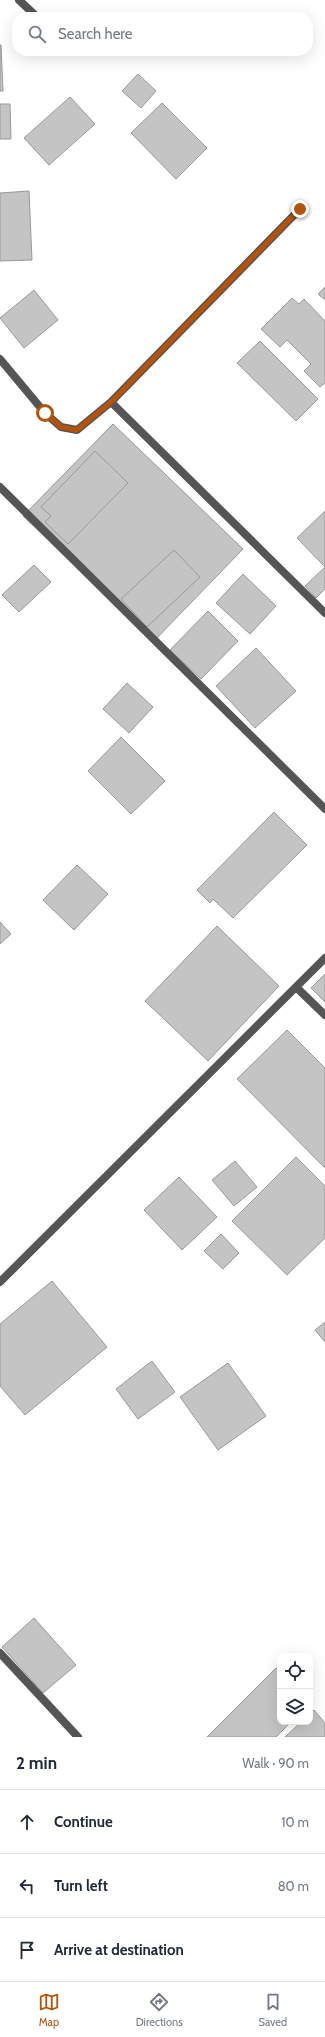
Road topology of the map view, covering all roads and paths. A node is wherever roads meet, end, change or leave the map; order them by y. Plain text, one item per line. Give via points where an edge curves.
1 (19, 0) edge
2 (32, 12) edge
3 (300, 209) dead end
4 (0, 359) edge
5 (111, 402) junction
6 (0, 487) edge
7 (325, 613) edge
8 (325, 809) edge
9 (325, 958) edge
10 (296, 987) junction
11 (325, 1016) edge
12 (0, 1282) edge
13 (0, 1653) edge
14 (78, 1737) edge

1 - 2 street
3 - 5 street
4 - 5 street via 45,413 61,427 77,430
5 - 7 street
6 - 8 street
9 - 10 street
10 - 11 street
10 - 12 street
13 - 14 street

